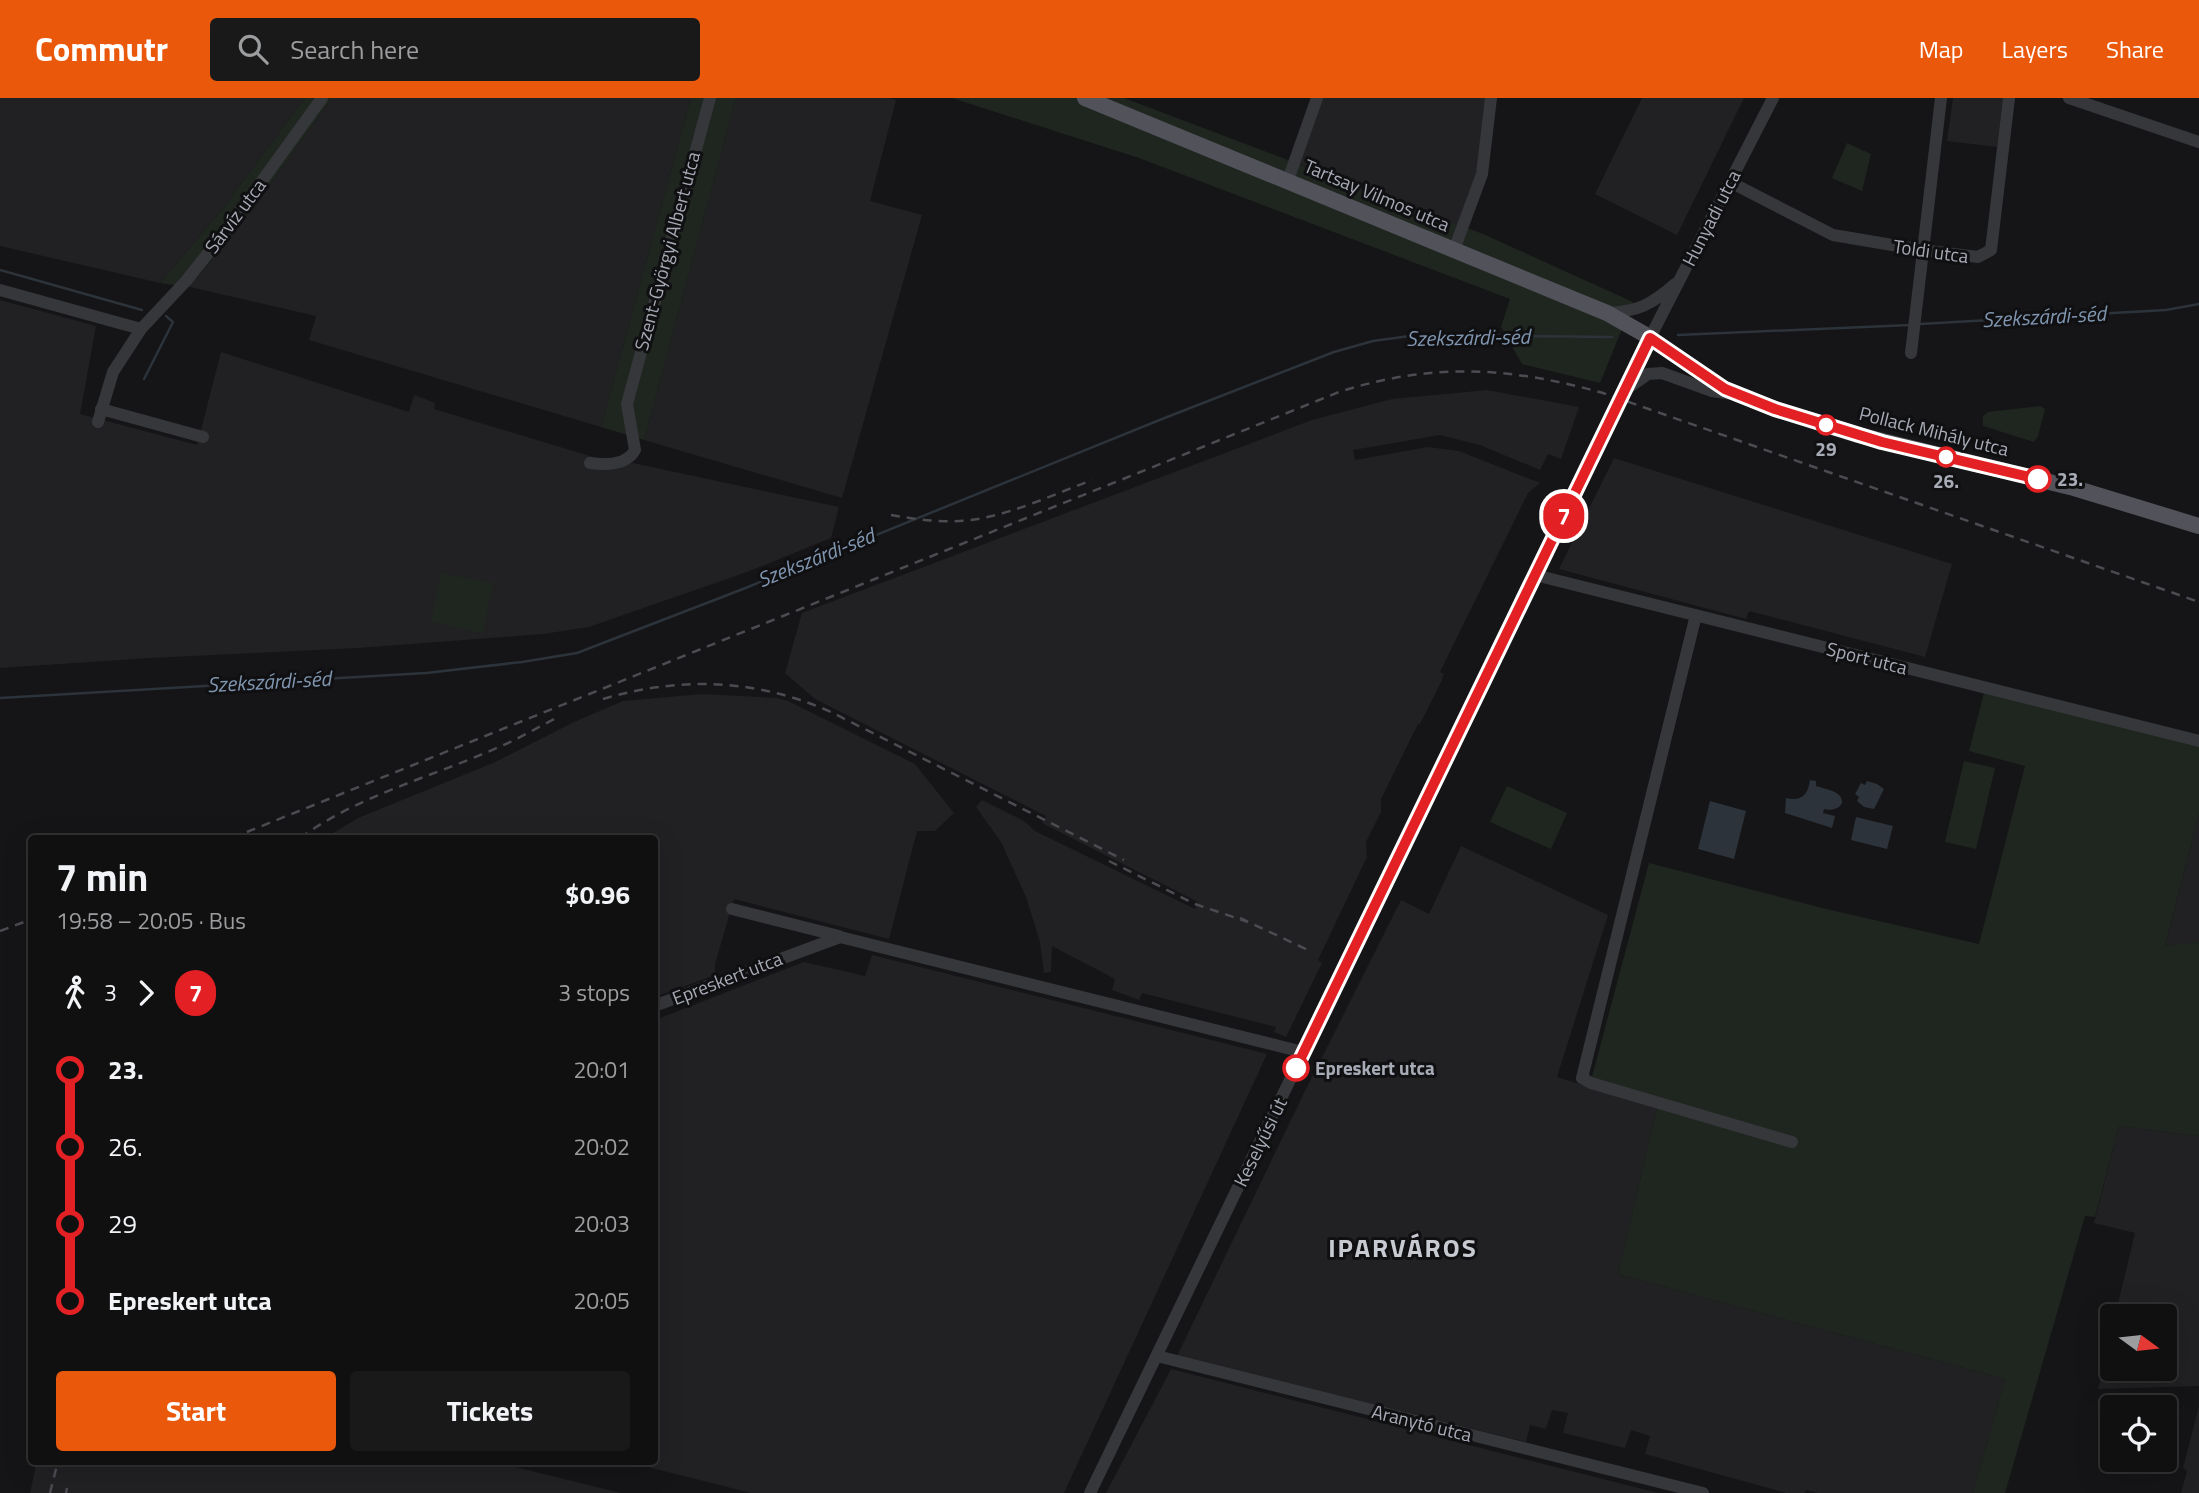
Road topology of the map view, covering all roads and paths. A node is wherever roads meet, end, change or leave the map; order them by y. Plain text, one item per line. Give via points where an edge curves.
1 (322, 98) edge
2 (710, 98) edge
3 (1317, 98) edge
4 (1492, 98) edge
5 (1773, 98) edge
6 (1941, 98) edge
7 (2010, 98) edge
8 (2069, 98) edge
9 (1089, 99) edge
10 (2199, 142) edge
11 (1288, 180) junction
12 (1730, 182) junction
13 (1454, 250) junction
14 (1922, 250) junction
15 (1680, 279) junction
16 (0, 290) edge
17 (1607, 313) junction
18 (141, 329) junction
19 (1650, 338) junction
20 (1911, 353) dead end
21 (1625, 390) junction
22 (1740, 396) junction
23 (203, 437) dead end
24 (590, 463) dead end
25 (2199, 526) edge
26 (1535, 575) junction
27 (1696, 615) junction
28 (2199, 740) edge
29 (732, 909) dead end
30 (840, 936) junction
31 (658, 1004) edge
32 (1303, 1052) junction
33 (1792, 1142) dead end
34 (1157, 1356) junction
35 (1688, 1491) edge
36 (1090, 1493) edge
37 (1703, 1493) edge

1 - 18 street, Sárvíz utca via 228,228
2 - 24 street, Szent-Györgyi Albert utca via 627,404 633,454 620,461
3 - 11 street
4 - 13 street via 1482,174
5 - 12 street, Hunyadi utca
6 - 14 street
7 - 14 street, Toldi utca via 1991,250 1978,257
8 - 10 street
9 - 11 main road, Tartsay Vilmos utca
11 - 13 main road, Tartsay Vilmos utca
12 - 14 street, Toldi utca via 1833,235
12 - 15 street, Hunyadi utca
13 - 17 main road, Tartsay Vilmos utca
14 - 20 street
15 - 17 street via 1646,306 1633,312
15 - 19 street, Hunyadi utca
16 - 18 street
17 - 19 main road, Tartsay Vilmos utca
18 - 23 street, Sárvíz utca via 113,372 100,415
19 - 21 street, Keselyűsi út
19 - 22 main road, Pollack Mihály utca
21 - 22 street, Pollack Mihály utca via 1648,374 1662,373
21 - 26 street, Keselyűsi út
22 - 25 main road, Pollack Mihály utca via 1870,438 2074,488
26 - 27 street, Sport utca
26 - 32 street, Keselyűsi út
27 - 28 street, Sport utca
27 - 33 street via 1582,1078
29 - 30 street, Epreskert utca
30 - 31 street, Epreskert utca
30 - 32 street, Epreskert utca
32 - 34 street, Keselyűsi út
34 - 35 street, Aranytó utca
34 - 36 street, Keselyűsi út
35 - 37 street, Aranytó utca

